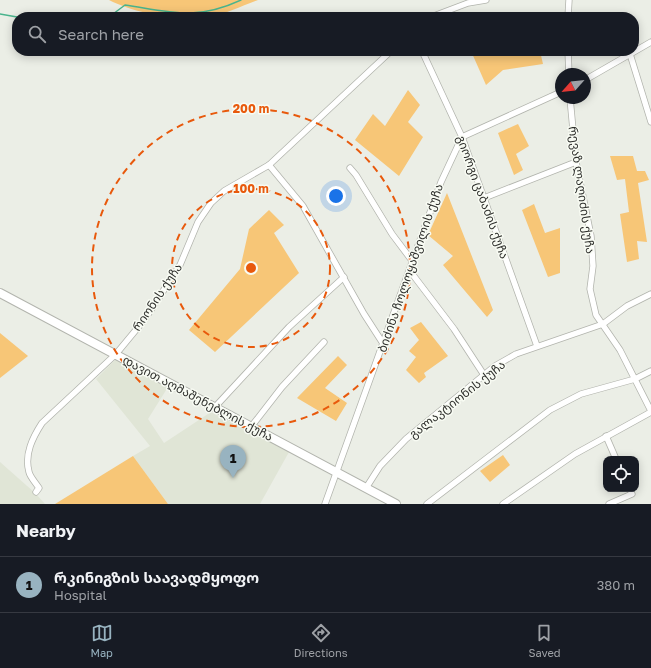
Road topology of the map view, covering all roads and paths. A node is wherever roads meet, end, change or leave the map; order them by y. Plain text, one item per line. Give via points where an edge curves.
1 (486, 0) edge
2 (569, 0) edge
3 (444, 12) edge
4 (568, 12) edge
5 (651, 42) edge
6 (639, 49) edge
7 (386, 56) edge
8 (424, 56) edge
9 (568, 56) edge
10 (627, 56) edge
11 (631, 56) edge
12 (569, 68) edge
13 (591, 77) edge
14 (555, 95) edge
15 (571, 104) edge
16 (651, 122) edge
17 (462, 137) junction
18 (576, 162) junction
19 (269, 165) junction
20 (350, 168) dead end
21 (484, 198) junction
22 (413, 262) junction
23 (410, 271) junction
24 (344, 277) junction
25 (0, 293) edge
26 (651, 294) edge
27 (603, 324) junction
28 (324, 342) dead end
29 (384, 344) junction
30 (538, 346) junction
31 (116, 354) junction
32 (651, 371) edge
33 (484, 375) junction
34 (635, 379) junction
35 (215, 407) junction
36 (651, 411) edge
37 (251, 427) junction
38 (606, 436) junction
39 (615, 456) edge
40 (337, 472) junction
41 (366, 488) junction
42 (36, 492) dead end
43 (631, 492) edge
44 (326, 504) edge
45 (396, 504) edge
46 (427, 504) edge
47 (503, 504) edge
48 (609, 504) edge

1 - 3 street via 468,3
2 - 4 street
5 - 6 street
7 - 19 street, რიონის ქუჩა
8 - 17 street, გიორგი ცაბაძის ქუჩა
9 - 12 street
10 - 13 street
11 - 16 street
14 - 17 street
15 - 18 street, რევაზ ლაღიძის ქუჩა
17 - 21 street, გიორგი ცაბაძის ქუჩა
17 - 22 street, ბიძინა ჩოლოყაშვილის ქუჩა via 441,182
18 - 21 street
18 - 27 street, რევაზ ლაღიძის ქუჩა via 591,236 593,266 590,290 596,315
19 - 24 street via 303,206
19 - 31 street, რიონის ქუჩა via 224,191 212,204 198,222 180,265 145,319
20 - 22 street
21 - 30 street, გიორგი ცაბაძის ქუჩა
22 - 23 street, ბიძინა ჩოლოყაშვილის ქუჩა
23 - 29 street, ბიძინა ჩოლოყაშვილის ქუჩა
23 - 33 street via 454,329
24 - 29 street
24 - 35 street via 289,327
25 - 31 main road, დავით აღმაშენებლის ქუჩა
26 - 27 street, გალაკტიონის ქუჩა via 627,306
27 - 30 street, გალაკტიონის ქუჩა
27 - 34 street, რევაზ ლაღიძის ქუჩა
28 - 37 street via 282,387
29 - 40 street, ბიძინა ჩოლოყაშვილის ქუჩა
30 - 33 street, გალაკტიონის ქუჩა via 516,354
31 - 35 main road, დავით აღმაშენებლის ქუჩა
31 - 42 street, რიონის ქუჩა via 42,423 34,436 29,450 29,472 39,488
32 - 34 street
33 - 41 street, გალაკტიონის ქუჩა via 406,439 380,466
34 - 36 street, რევაზ ლაღიძის ქუჩა
34 - 46 street via 581,394 550,410
35 - 37 main road, დავით აღმაშენებლის ქუჩა
36 - 38 street
37 - 40 main road, დავით აღმაშენებლის ქუჩა
38 - 39 street
38 - 47 street via 575,454
40 - 41 main road, დავით აღმაშენებლის ქუჩა
40 - 44 street, ბიძინა ჩოლოყაშვილის ქუჩა
41 - 45 main road, დავით აღმაშენებლის ქუჩა
43 - 48 street via 632,494

